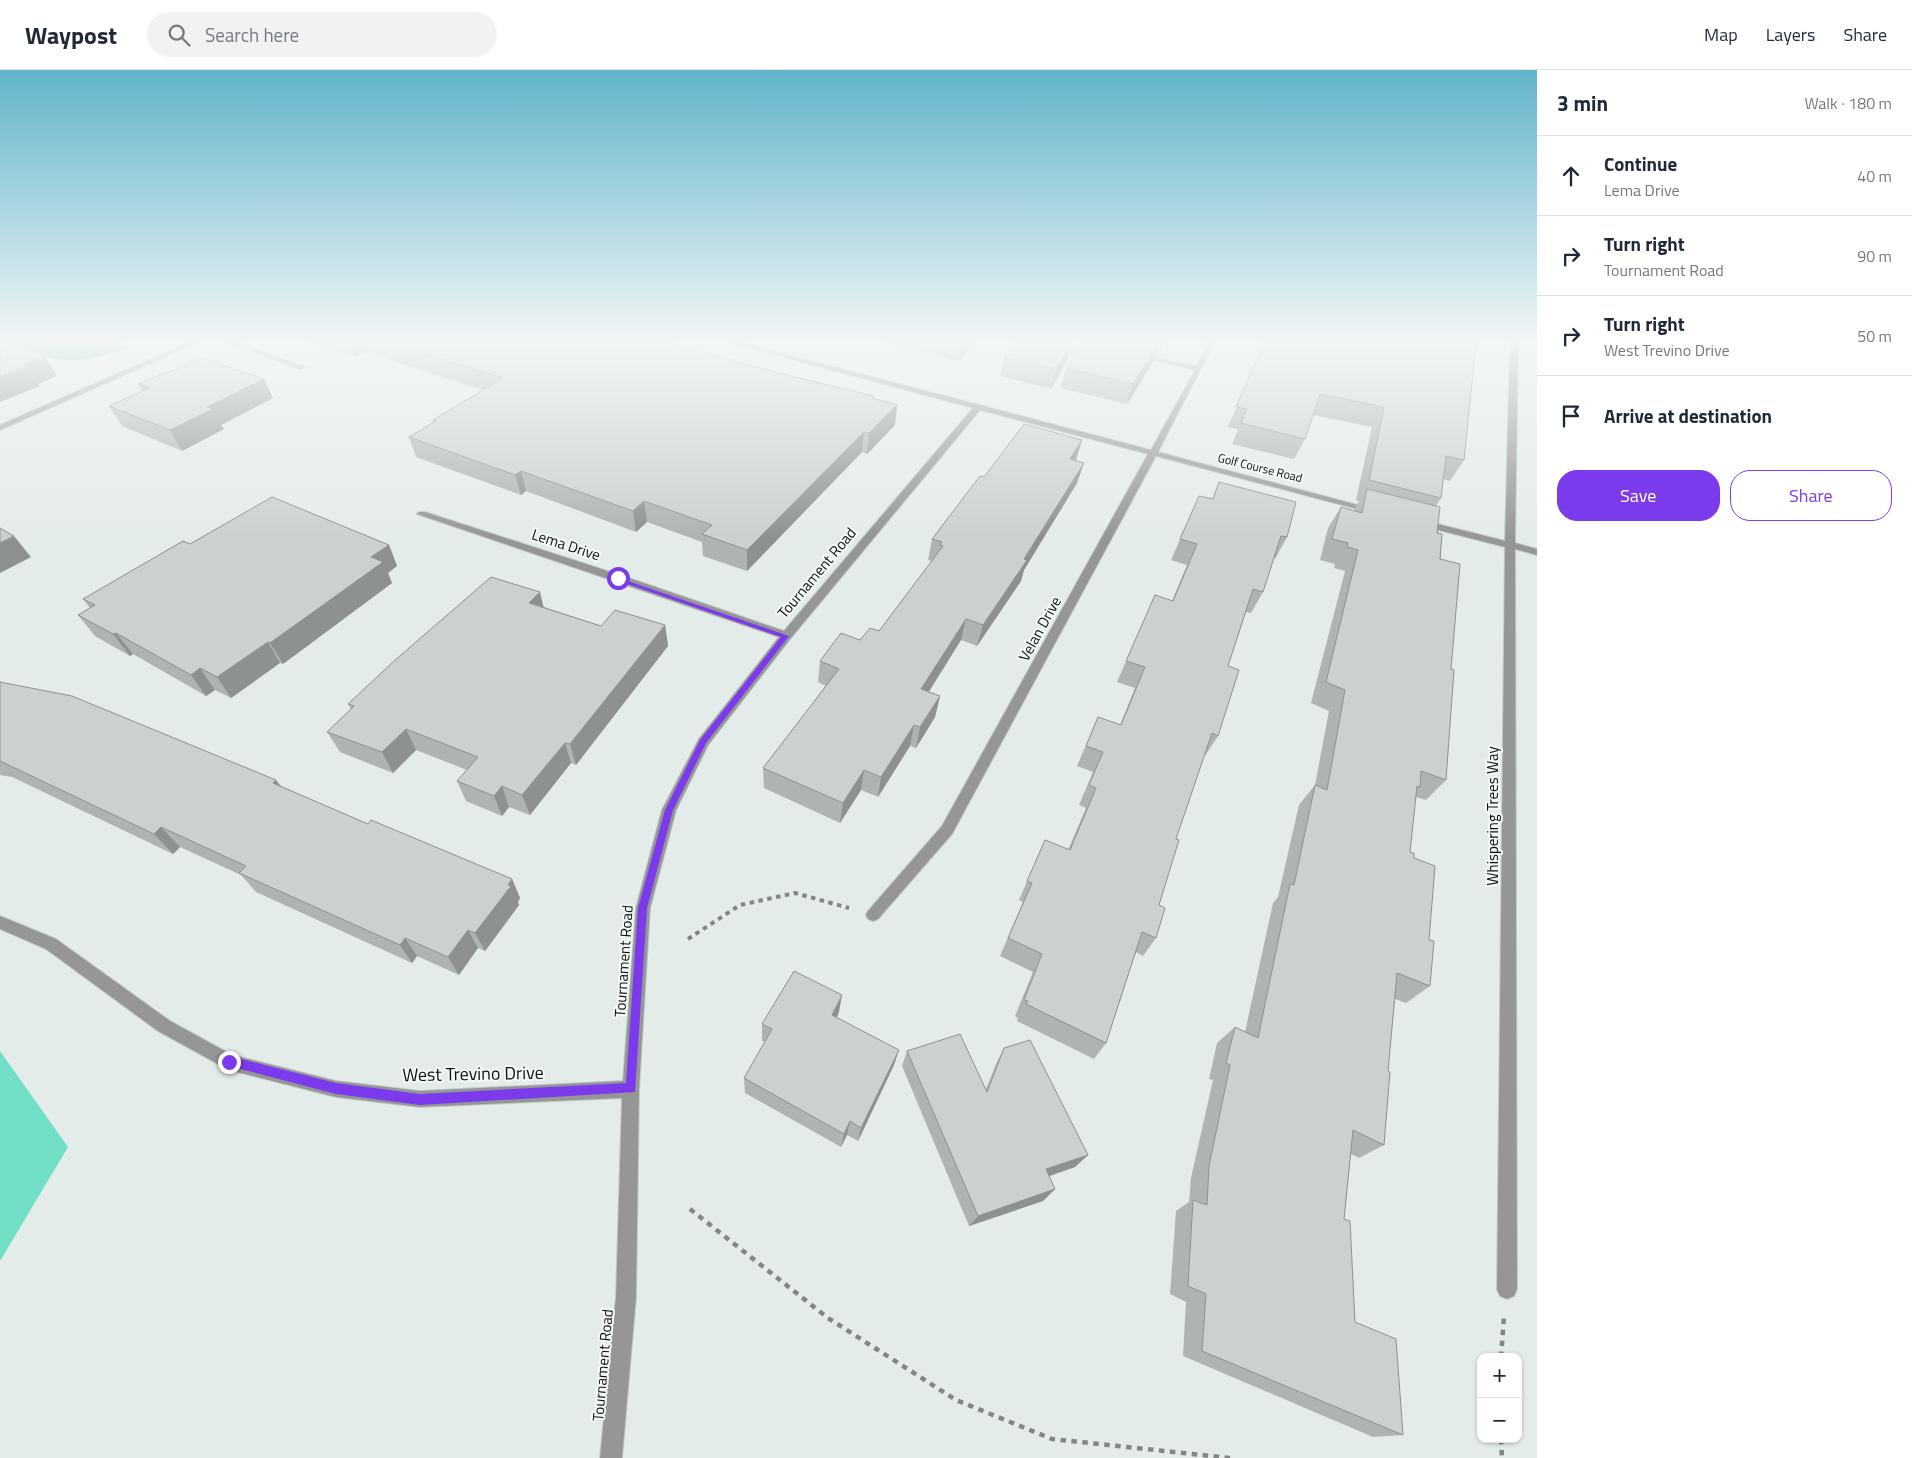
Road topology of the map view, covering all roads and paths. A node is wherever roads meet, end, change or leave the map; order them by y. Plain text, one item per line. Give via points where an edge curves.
1 (46, 408) edge
2 (977, 408) joint
3 (1178, 408) edge
4 (1513, 408) edge
5 (0, 428) edge
6 (1153, 454) junction
7 (1385, 513) edge
8 (422, 514) dead end
9 (1414, 520) edge
10 (1510, 545) junction
11 (1537, 552) edge
12 (786, 636) junction
13 (873, 915) joint
14 (0, 922) edge
15 (688, 940) dead end
16 (631, 1089) junction
17 (690, 1209) dead end
18 (1506, 1289) joint
19 (1500, 1353) edge
20 (1501, 1443) edge
21 (611, 1458) edge
22 (1230, 1458) edge
23 (1502, 1458) edge

1 - 5 street
2 - 6 street, Golf Course Road
2 - 12 street, Tournament Road
3 - 6 street, Velan Drive
4 - 10 street, Whispering Trees Way
6 - 7 street, Golf Course Road
6 - 13 street, Velan Drive via 947,830
8 - 12 street, Lema Drive
9 - 10 street
10 - 11 street
10 - 18 street, Whispering Trees Way
12 - 16 street, Tournament Road via 702,742 669,810 643,908
13 - 15 path via 795,893 740,905
14 - 16 street, West Trevino Drive via 52,944 164,1026 229,1062 336,1089 420,1099
16 - 21 street, Tournament Road via 626,1297
17 - 22 path via 828,1318 956,1400 1052,1439
18 - 19 path
20 - 23 path

